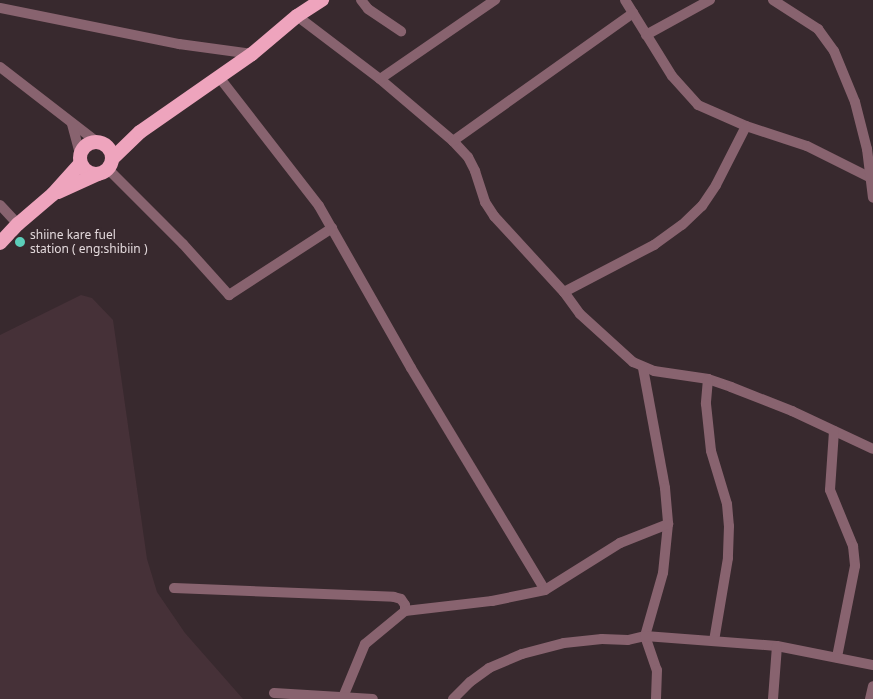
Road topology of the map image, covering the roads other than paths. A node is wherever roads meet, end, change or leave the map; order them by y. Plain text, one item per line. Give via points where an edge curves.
1 (322, 0) edge
2 (361, 0) edge
3 (495, 0) edge
4 (625, 0) edge
5 (710, 0) edge
6 (773, 0) edge
7 (0, 8) edge
8 (633, 13) junction
9 (297, 16) junction
10 (401, 31) dead end
11 (646, 35) junction
12 (252, 54) junction
13 (0, 67) edge
14 (219, 77) junction
15 (380, 79) junction
16 (72, 124) junction
17 (746, 126) junction
18 (140, 132) junction
19 (453, 141) junction
20 (100, 142) junction
21 (80, 159) junction
22 (106, 168) junction
23 (872, 178) edge
24 (53, 194) junction
25 (873, 198) edge
26 (0, 205) edge
27 (18, 224) junction
28 (332, 228) junction
29 (0, 243) edge
30 (564, 292) junction
31 (643, 368) junction
32 (708, 380) junction
33 (834, 431) junction
34 (873, 449) edge
35 (668, 524) junction
36 (174, 588) dead end
37 (545, 590) junction
38 (405, 611) junction
39 (645, 636) junction
40 (714, 641) junction
41 (777, 646) junction
42 (838, 656) junction
43 (873, 665) edge
44 (873, 686) edge
45 (274, 693) dead end
46 (343, 697) junction
47 (358, 699) edge
48 (373, 699) edge
49 (453, 699) edge
50 (656, 699) edge
51 (772, 699) edge
52 (870, 699) edge

1 - 9 highway
2 - 10 street via 368,9
3 - 15 street
4 - 8 street
5 - 11 street
6 - 23 street via 818,29 834,51 855,102
7 - 12 street via 179,44
8 - 11 street
8 - 19 street
9 - 12 highway
9 - 15 street
11 - 17 street via 672,76 692,99 711,112
12 - 14 highway
13 - 16 street
14 - 18 highway
14 - 28 street via 319,206
15 - 19 street
16 - 20 street
16 - 21 street
17 - 23 street via 807,146
17 - 30 street via 716,185 702,206 682,225 654,245
18 - 20 highway
18 - 22 highway
19 - 30 street via 468,157 485,202 494,216
20 - 21 highway via 88,143
20 - 22 highway via 109,149
21 - 22 highway via 87,172
21 - 24 highway
22 - 24 highway
22 - 28 street via 229,295
23 - 25 street
24 - 27 highway
26 - 27 street
27 - 29 highway
28 - 37 street via 411,368
30 - 31 street via 580,314
31 - 32 street
31 - 35 street via 665,488
32 - 33 street via 792,411
32 - 40 street via 706,404 711,451 727,504 729,526 728,558
33 - 34 street
33 - 42 street via 830,490 853,546 855,566
35 - 37 street via 620,543
35 - 39 street via 663,574
36 - 38 street via 394,597 405,605
37 - 38 street via 492,601
38 - 46 street via 365,644
39 - 40 street
39 - 49 street via 628,640 564,643 522,654 489,668
39 - 50 street via 657,670
40 - 41 street
41 - 42 street
41 - 51 street
42 - 43 street
44 - 52 street
45 - 46 street
46 - 47 street
47 - 48 street

